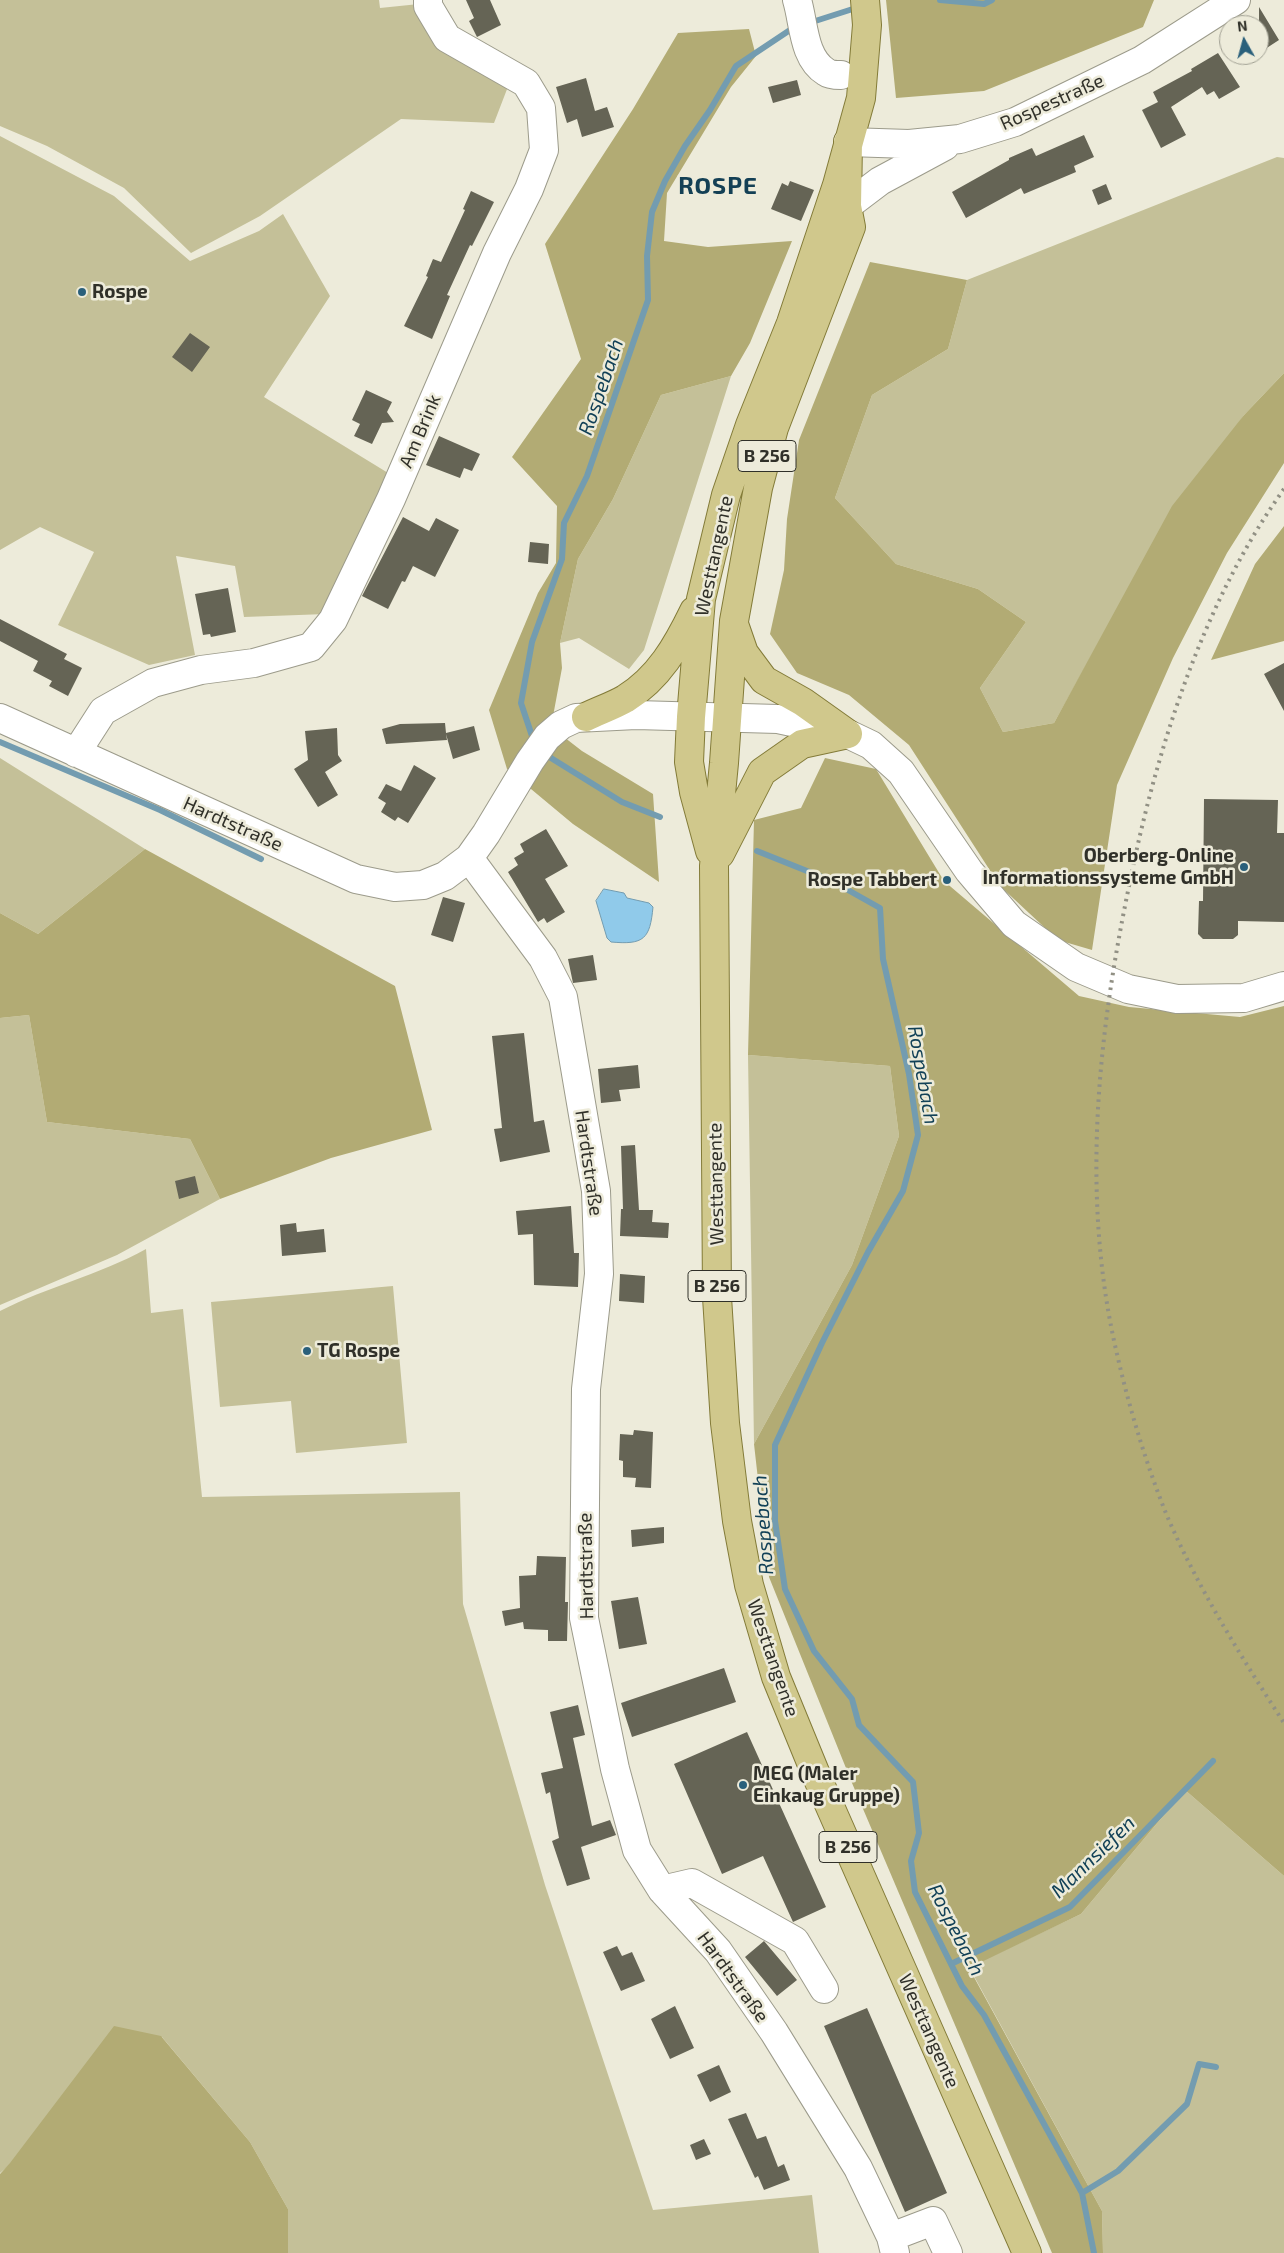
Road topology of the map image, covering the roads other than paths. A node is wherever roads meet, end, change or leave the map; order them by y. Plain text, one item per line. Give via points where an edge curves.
1 (428, 0) edge
2 (1236, 0) edge
3 (798, 5) edge
4 (866, 12) edge
5 (842, 75) dead end
6 (960, 139) junction
7 (848, 142) junction
8 (847, 206) junction
9 (701, 599) junction
10 (734, 621) junction
11 (586, 717) junction
12 (691, 717) junction
13 (726, 717) junction
14 (0, 718) edge
15 (848, 734) junction
16 (76, 753) junction
17 (469, 858) junction
18 (714, 866) junction
19 (1284, 986) edge
20 (662, 1890) junction
21 (824, 1989) dead end
22 (893, 2245) edge
23 (948, 2253) edge
24 (1027, 2253) edge

1 - 16 street, Am Brink via 428,6 447,38 526,83 541,108 544,150 391,500 333,620 312,647 254,663 201,670 153,683 103,712
2 - 6 street, Rospestraße via 1142,60 1015,122
3 - 5 street via 813,60 827,73
4 - 7 main road, Westtangente / B 256 via 861,98
6 - 7 street, Rospestraße via 909,144
6 - 8 street via 880,181
7 - 8 main road, Westtangente / B 256
7 - 9 main road, Westtangente / B 256 via 794,314 726,495
8 - 10 main road, Westtangente / B 256 via 851,227 847,242 774,428 758,488
9 - 11 main road, B 256 via 677,646 656,674 625,699
9 - 12 main road, Westtangente / B 256
10 - 13 main road, Westtangente / B 256
10 - 15 main road via 744,653 764,680 803,702
11 - 12 street, Hardtstraße
11 - 17 street, Hardtstraße via 561,725 547,737
12 - 13 street, Hardtstraße
12 - 18 main road, Westtangente / B 256 via 689,762
13 - 15 street, Hardtstraße via 778,719
13 - 18 main road, Westtangente / B 256
14 - 16 street, Hardtstraße
15 - 18 main road, B 256 via 802,744 762,772
15 - 19 street, Hardtstraße via 871,744 901,772 969,871 1014,924 1076,967 1128,988 1177,999 1244,998
16 - 17 street, Hardtstraße via 356,878 395,887 423,885 445,876
17 - 20 street, Hardtstraße via 543,958 563,997 596,1191 599,1265 586,1389 584,1618 615,1769 637,1850
18 - 24 main road, Westtangente / B 256 via 717,1298 725,1423 749,1585 776,1677 817,1777
20 - 21 street via 692,1883 795,1941
20 - 22 street, Hardtstraße via 718,1951 774,2032 858,2168
22 - 23 street via 933,2221

